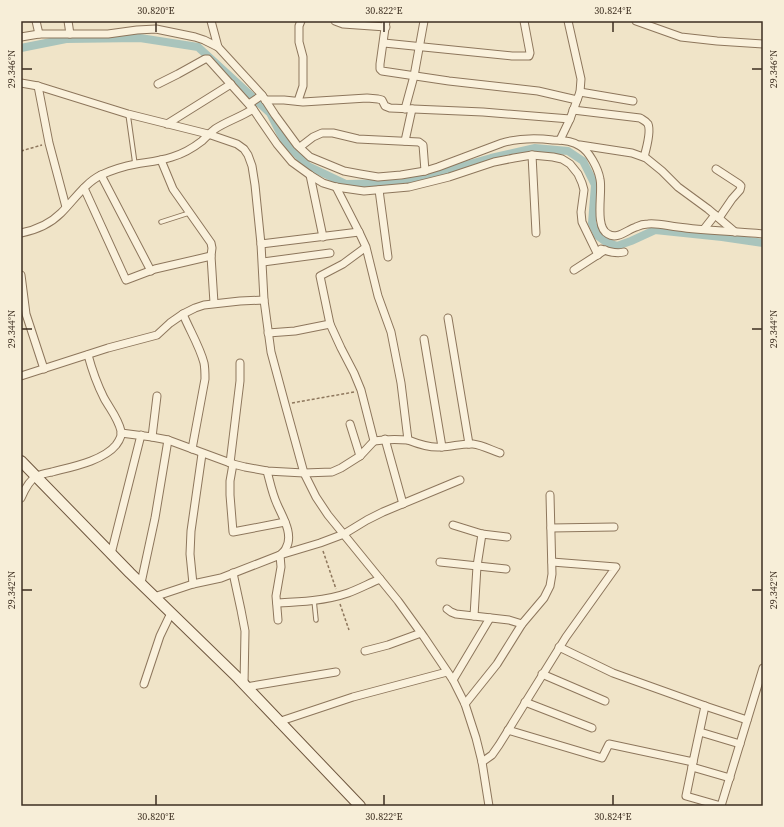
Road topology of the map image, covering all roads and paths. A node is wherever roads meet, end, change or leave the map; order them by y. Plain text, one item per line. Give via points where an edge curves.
1 (36, 21) edge
2 (68, 21) edge
3 (211, 21) edge
4 (301, 21) edge
5 (335, 21) edge
6 (424, 21) edge
7 (524, 21) edge
8 (568, 21) edge
9 (636, 21) edge
10 (386, 24) edge
11 (39, 34) junction
12 (70, 34) junction
13 (21, 37) edge
14 (384, 43) junction
15 (763, 44) edge
16 (218, 47) junction
17 (420, 47) junction
18 (414, 76) junction
19 (21, 83) edge
20 (158, 84) dead end
21 (231, 84) junction
22 (38, 86) junction
23 (580, 92) junction
24 (262, 97) junction
25 (577, 100) junction
26 (298, 101) junction
27 (633, 101) dead end
28 (251, 105) junction
29 (408, 109) junction
30 (573, 110) junction
31 (128, 114) junction
32 (570, 119) junction
33 (167, 124) junction
34 (208, 134) junction
35 (560, 140) junction
36 (405, 142) junction
37 (49, 143) junction
38 (580, 145) junction
39 (300, 147) junction
40 (21, 151) edge
41 (532, 155) junction
42 (644, 157) junction
43 (161, 160) junction
44 (134, 164) junction
45 (716, 169) dead end
46 (425, 170) junction
47 (100, 175) junction
48 (310, 175) junction
49 (336, 187) junction
50 (84, 188) junction
51 (379, 190) junction
52 (66, 207) junction
53 (190, 213) junction
54 (717, 217) junction
55 (160, 222) dead end
56 (704, 229) junction
57 (359, 232) junction
58 (735, 232) junction
59 (21, 233) edge
60 (536, 233) dead end
61 (763, 234) edge
62 (323, 236) junction
63 (261, 244) junction
64 (594, 246) junction
65 (366, 248) junction
66 (605, 250) junction
67 (624, 252) dead end
68 (330, 253) dead end
69 (598, 255) junction
70 (210, 256) junction
71 (388, 257) dead end
72 (262, 262) junction
73 (574, 270) dead end
74 (151, 271) junction
75 (21, 275) edge
76 (264, 300) junction
77 (214, 303) junction
78 (183, 314) junction
79 (448, 318) dead end
80 (330, 324) junction
81 (268, 333) junction
82 (424, 339) dead end
83 (88, 355) junction
84 (240, 363) dead end
85 (44, 369) junction
86 (21, 376) edge
87 (361, 390) junction
88 (158, 396) dead end
89 (285, 404) junction
90 (350, 424) dead end
91 (121, 433) junction
92 (141, 435) junction
93 (152, 437) junction
94 (385, 439) junction
95 (168, 440) junction
96 (408, 440) junction
97 (374, 442) junction
98 (470, 444) junction
99 (442, 448) junction
100 (192, 449) junction
101 (500, 453) dead end
102 (202, 454) junction
103 (360, 456) junction
104 (21, 461) edge
105 (231, 464) junction
106 (267, 471) junction
107 (304, 473) junction
108 (36, 476) junction
109 (460, 480) dead end
110 (550, 495) dead end
111 (21, 498) edge
112 (403, 504) junction
113 (285, 522) junction
114 (453, 525) dead end
115 (614, 527) dead end
116 (551, 528) junction
117 (344, 534) junction
118 (482, 534) junction
119 (507, 537) dead end
120 (320, 543) junction
121 (111, 554) junction
122 (280, 555) junction
123 (440, 562) dead end
124 (552, 562) junction
125 (477, 566) junction
126 (506, 570) dead end
127 (232, 573) junction
128 (380, 579) junction
129 (141, 583) junction
130 (193, 584) junction
131 (154, 596) junction
132 (338, 596) junction
133 (314, 600) junction
134 (277, 603) junction
135 (446, 608) dead end
136 (171, 613) junction
137 (474, 616) junction
138 (490, 618) junction
139 (278, 620) dead end
140 (316, 620) dead end
141 (522, 624) junction
142 (349, 630) dead end
143 (421, 633) junction
144 (559, 647) junction
145 (365, 651) dead end
146 (763, 668) edge
147 (336, 672) dead end
148 (447, 672) junction
149 (542, 674) junction
150 (453, 680) junction
151 (144, 684) dead end
152 (245, 686) junction
153 (525, 702) junction
154 (605, 702) dead end
155 (465, 704) junction
156 (705, 706) junction
157 (747, 720) junction
158 (278, 722) junction
159 (592, 728) dead end
160 (508, 730) junction
161 (700, 732) junction
162 (740, 744) junction
163 (482, 762) junction
164 (693, 765) junction
165 (730, 778) junction
166 (360, 806) edge
167 (489, 806) edge
168 (721, 806) edge

1 - 11 street
2 - 12 street
3 - 16 street
4 - 26 street via 299,42 303,57 303,86
5 - 10 street via 343,24
6 - 17 street
7 - 17 street via 529,56
8 - 23 street via 581,79
9 - 15 street via 681,37
10 - 14 street
11 - 12 street
11 - 13 street
12 - 16 street via 108,34 156,29 195,37
14 - 17 street
14 - 18 street via 380,69
16 - 24 street
17 - 18 street
18 - 25 street via 538,91
18 - 29 street
19 - 22 street
20 - 21 street via 207,59
21 - 28 street
21 - 33 street
22 - 31 street
22 - 37 street
23 - 25 street
23 - 27 street
24 - 26 street
24 - 28 street
24 - 39 street
25 - 30 street
26 - 29 street via 378,98 390,108
28 - 34 street via 245,114
28 - 48 street via 292,162
29 - 32 street
29 - 36 street
30 - 32 street
30 - 42 street via 645,120 649,127
31 - 33 street
31 - 44 lane
32 - 35 street
33 - 34 street
34 - 43 street via 184,152
34 - 63 street via 237,144 248,155 255,185
35 - 38 street
35 - 46 street via 511,140
36 - 39 street via 358,139 322,133
36 - 46 street via 422,144
37 - 40 path
37 - 52 street
38 - 42 street
38 - 56 street via 593,160 600,178 600,222 606,233 615,236 648,224
39 - 46 street via 310,157 344,171 360,174 401,175
41 - 51 street via 494,162 409,187
41 - 60 street
41 - 64 street via 562,159 578,174 584,190 582,222
42 - 54 street
43 - 44 street
43 - 53 street via 173,189
44 - 47 street
45 - 54 street via 741,187
47 - 50 street
47 - 74 street
48 - 49 street
48 - 62 street
49 - 51 street via 364,191
49 - 57 street
50 - 52 street
50 - 74 street via 126,280
51 - 71 street
52 - 59 street via 46,225
53 - 55 lane
53 - 70 street via 211,243
54 - 56 street
54 - 58 street
56 - 58 street
57 - 62 street
57 - 65 street
58 - 61 street
62 - 63 street
63 - 72 street
64 - 66 street
64 - 69 street
65 - 80 street via 320,276
65 - 96 street via 378,296 391,332
66 - 67 street via 618,254
66 - 69 street
68 - 72 street
69 - 73 street
70 - 74 street
70 - 77 street
72 - 76 street
75 - 85 street via 26,314
76 - 77 street
76 - 81 street
77 - 78 street
78 - 83 street via 157,335
78 - 100 street via 201,353 205,370
79 - 98 street
80 - 81 street via 296,331
80 - 87 street
81 - 89 street via 274,367
82 - 99 street
83 - 85 street
83 - 91 street via 96,381
84 - 105 street
85 - 86 street
87 - 89 path
87 - 97 street
88 - 93 street
89 - 107 street
90 - 103 street
91 - 92 street
91 - 108 street via 114,447 95,459
92 - 93 street
92 - 121 street
93 - 95 street
94 - 96 street
94 - 97 street
94 - 112 street
95 - 100 street
95 - 129 street
96 - 99 street via 433,448
97 - 103 street
98 - 99 street
98 - 101 street
100 - 102 street
102 - 105 street
102 - 130 street via 191,530
103 - 107 street via 332,472
104 - 108 main road
105 - 106 street
105 - 113 street via 233,532
106 - 107 street
106 - 113 street
107 - 117 street via 322,505
108 - 111 street
108 - 121 main road
109 - 112 street
110 - 116 street
112 - 117 street via 367,520
113 - 122 street via 288,533 287,548
114 - 118 street
115 - 116 street
116 - 124 street
117 - 120 street
117 - 128 street
118 - 119 street
118 - 125 street
120 - 122 street
120 - 132 path
121 - 129 main road
122 - 127 street
122 - 134 street
123 - 125 street
124 - 141 street via 550,586
124 - 144 street via 616,567
125 - 126 street
125 - 137 street
127 - 130 street
127 - 152 street via 244,630
128 - 132 street
128 - 143 street
129 - 131 main road
130 - 131 street
131 - 136 main road
132 - 133 street
132 - 142 path
133 - 134 street
133 - 140 lane
134 - 139 street
135 - 137 street via 456,614
136 - 151 street via 160,636
136 - 152 main road
137 - 138 street
138 - 141 street
138 - 150 street
141 - 155 street via 497,664
143 - 145 street
143 - 148 street
144 - 149 street
144 - 156 street via 613,673
146 - 157 street
147 - 152 street
148 - 150 street
148 - 158 street via 352,697
149 - 153 street
149 - 154 street
150 - 155 street
152 - 158 main road
153 - 159 street
153 - 160 street
155 - 163 street
156 - 157 street
156 - 161 street
157 - 162 street
158 - 166 main road
160 - 163 street via 492,755
160 - 164 street via 602,758 609,744
161 - 162 street
161 - 164 street
162 - 165 street
163 - 167 street
164 - 165 street
164 - 168 street via 686,796
165 - 168 street

